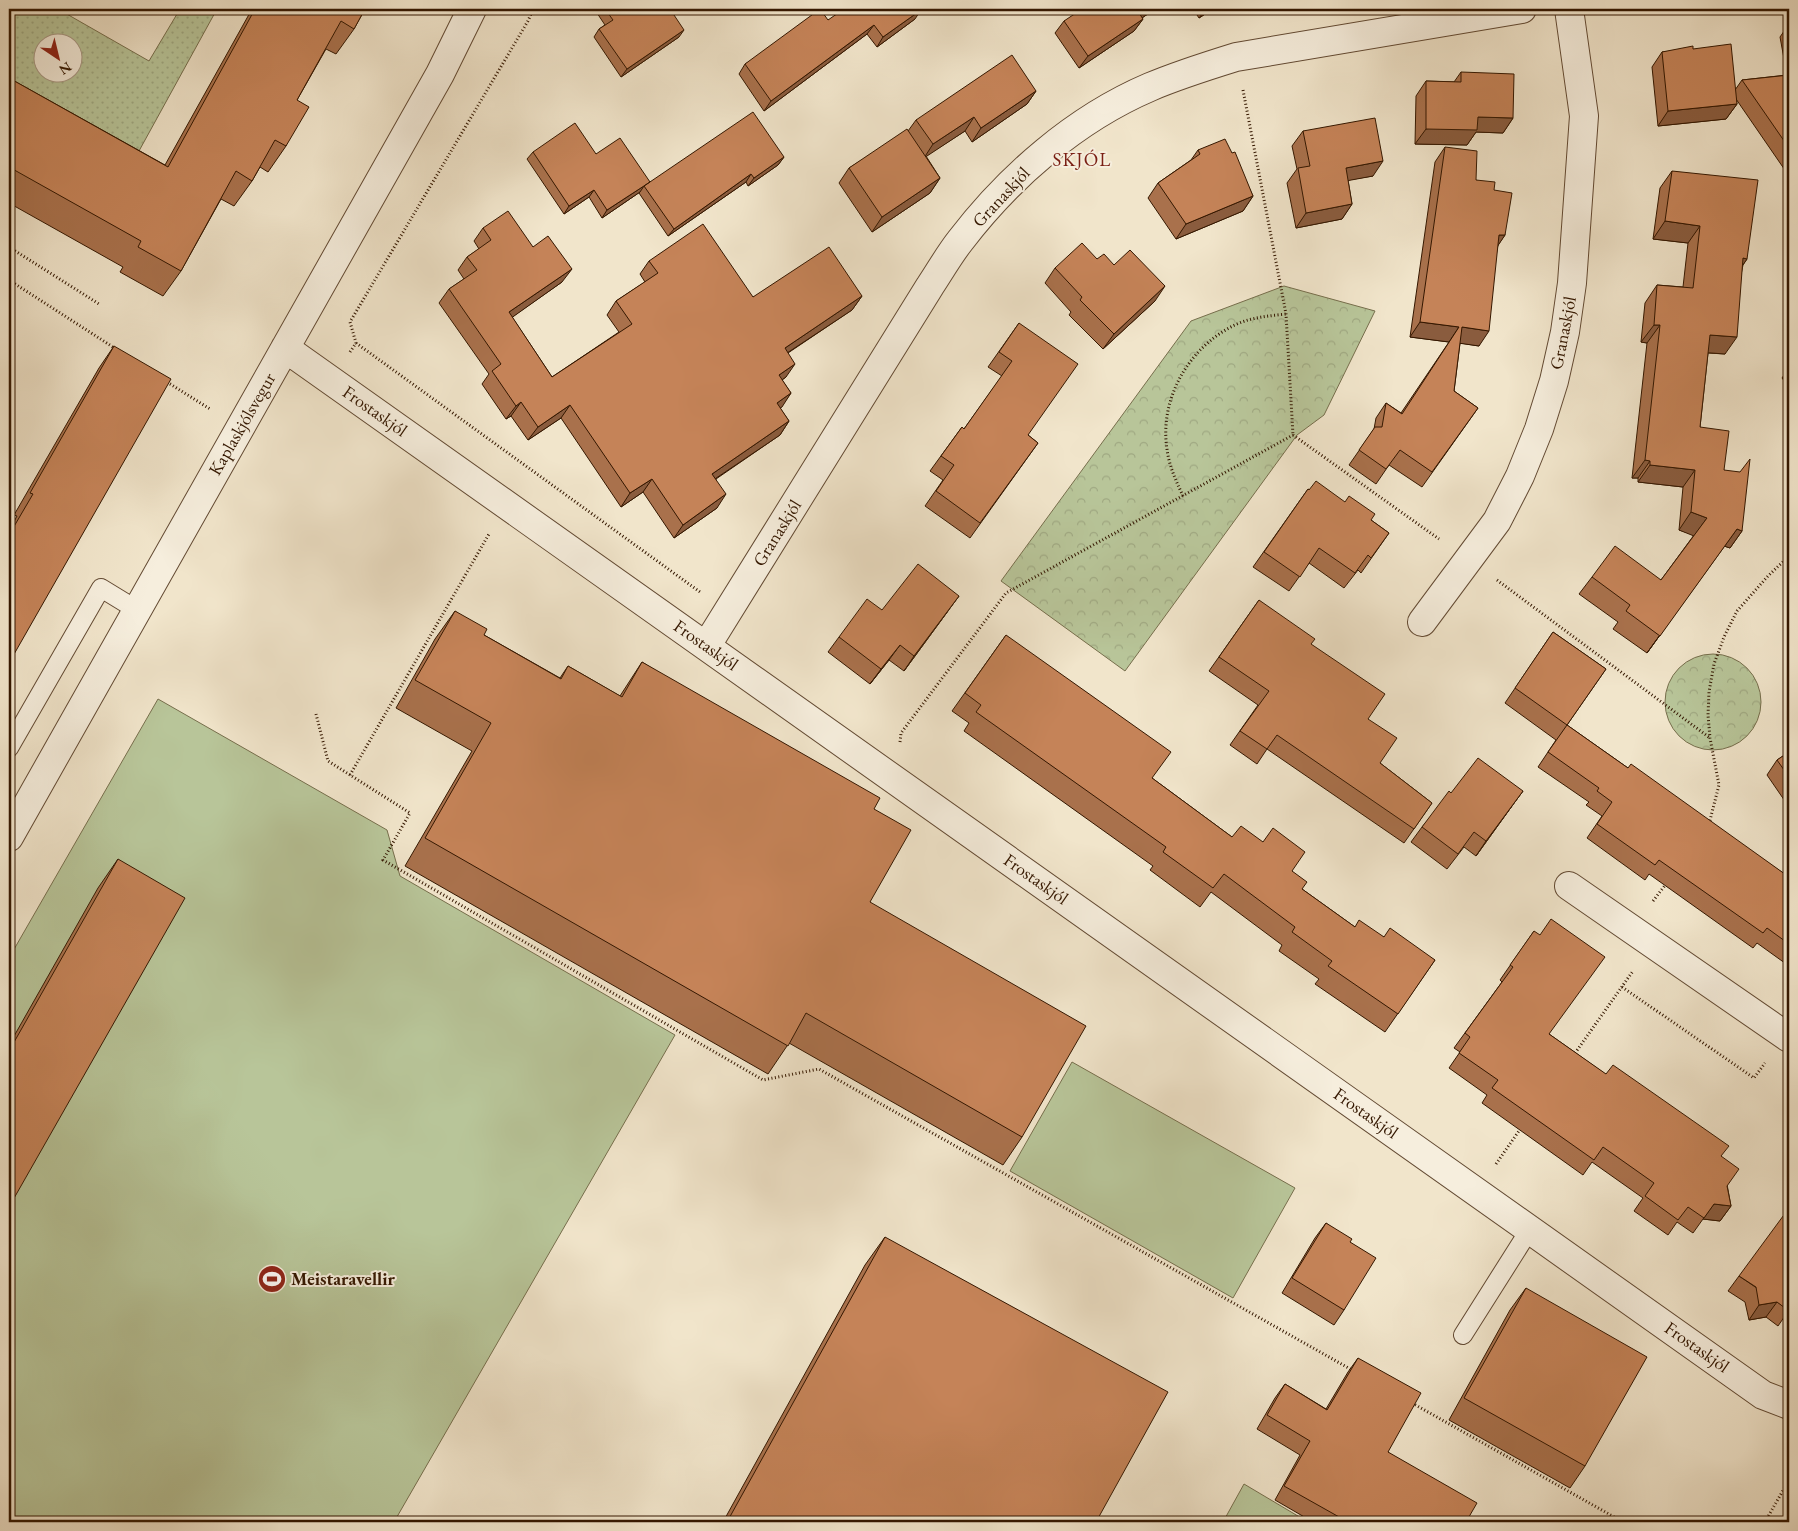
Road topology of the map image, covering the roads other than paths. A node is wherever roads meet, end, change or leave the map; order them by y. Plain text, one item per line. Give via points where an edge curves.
1 (472, 9) edge
2 (1522, 9) edge
3 (1569, 9) edge
4 (285, 348) junction
5 (137, 610) junction
6 (1422, 622) dead end
7 (706, 645) junction
8 (9, 748) edge
9 (9, 837) edge
10 (1569, 886) dead end
11 (1787, 1036) edge
12 (1530, 1229) junction
13 (1463, 1336) dead end
14 (1789, 1405) edge

1 - 4 street, Kaplaskjólsvegur via 440,74
2 - 7 street, Granaskjól via 1236,57 1148,88 1068,135 1031,164 993,201 960,242
3 - 6 street, Granaskjól via 1584,116 1572,284 1554,381 1520,476 1497,521
4 - 5 street, Kaplaskjólsvegur
4 - 7 street, Frostaskjól
5 - 8 lane via 101,588
5 - 9 street, Kaplaskjólsvegur
7 - 12 street, Frostaskjól
10 - 11 street
12 - 13 lane
12 - 14 street, Frostaskjól via 1763,1395

